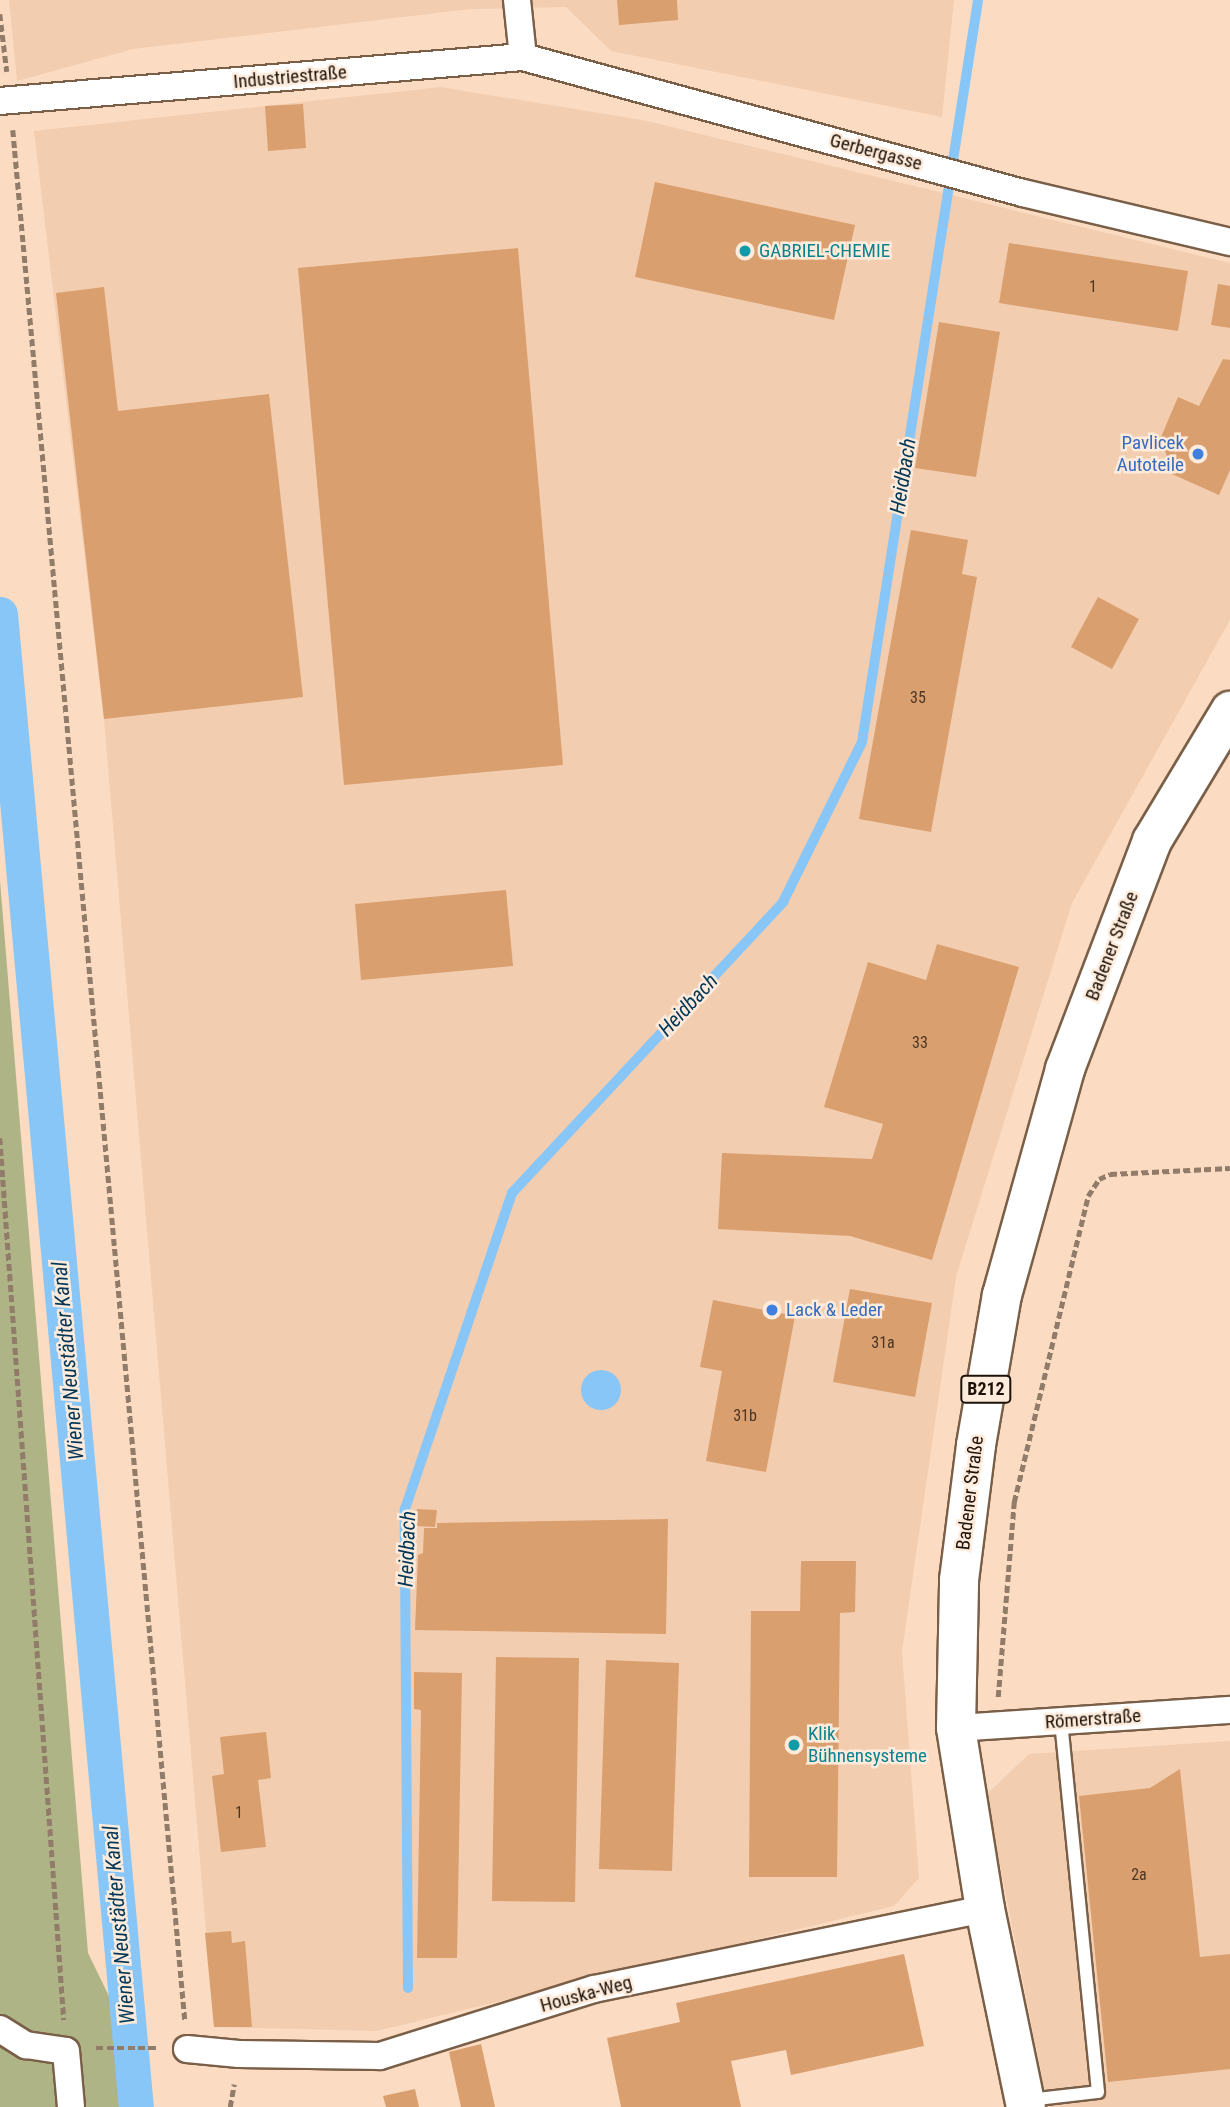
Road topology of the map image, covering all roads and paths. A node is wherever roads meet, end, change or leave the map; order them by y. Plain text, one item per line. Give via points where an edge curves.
1 (517, 0) edge
2 (0, 14) edge
3 (523, 57) junction
4 (5, 101) edge
5 (1230, 242) edge
6 (1230, 711) edge
7 (0, 1139) edge
8 (1230, 1168) edge
9 (1230, 1710) edge
10 (1061, 1721) junction
11 (994, 1726) junction
12 (956, 1728) junction
13 (985, 1909) junction
14 (0, 2029) edge
15 (97, 2048) dead end
16 (160, 2048) dead end
17 (187, 2049) joint
18 (66, 2051) junction
19 (1025, 2104) edge
20 (71, 2107) edge

1 - 3 street
2 - 4 path
3 - 4 street, Industriestraße
3 - 5 street, Gerbergasse via 1023,193
4 - 17 path
6 - 12 main road, Badener Straße / B212 via 1152,841 1065,1069 1002,1295 959,1580
7 - 18 path
8 - 11 path via 1110,1174 1099,1179 1088,1196 1014,1502
9 - 10 street, Römerstraße
10 - 11 street, Römerstraße
10 - 19 lane via 1098,2092
11 - 12 street, Römerstraße
12 - 13 main road, Badener Straße / B212
13 - 17 street, Houska-Weg via 594,1989 380,2056
13 - 19 main road, Badener Straße / B212
14 - 18 street via 26,2045
15 - 16 path
18 - 20 street

